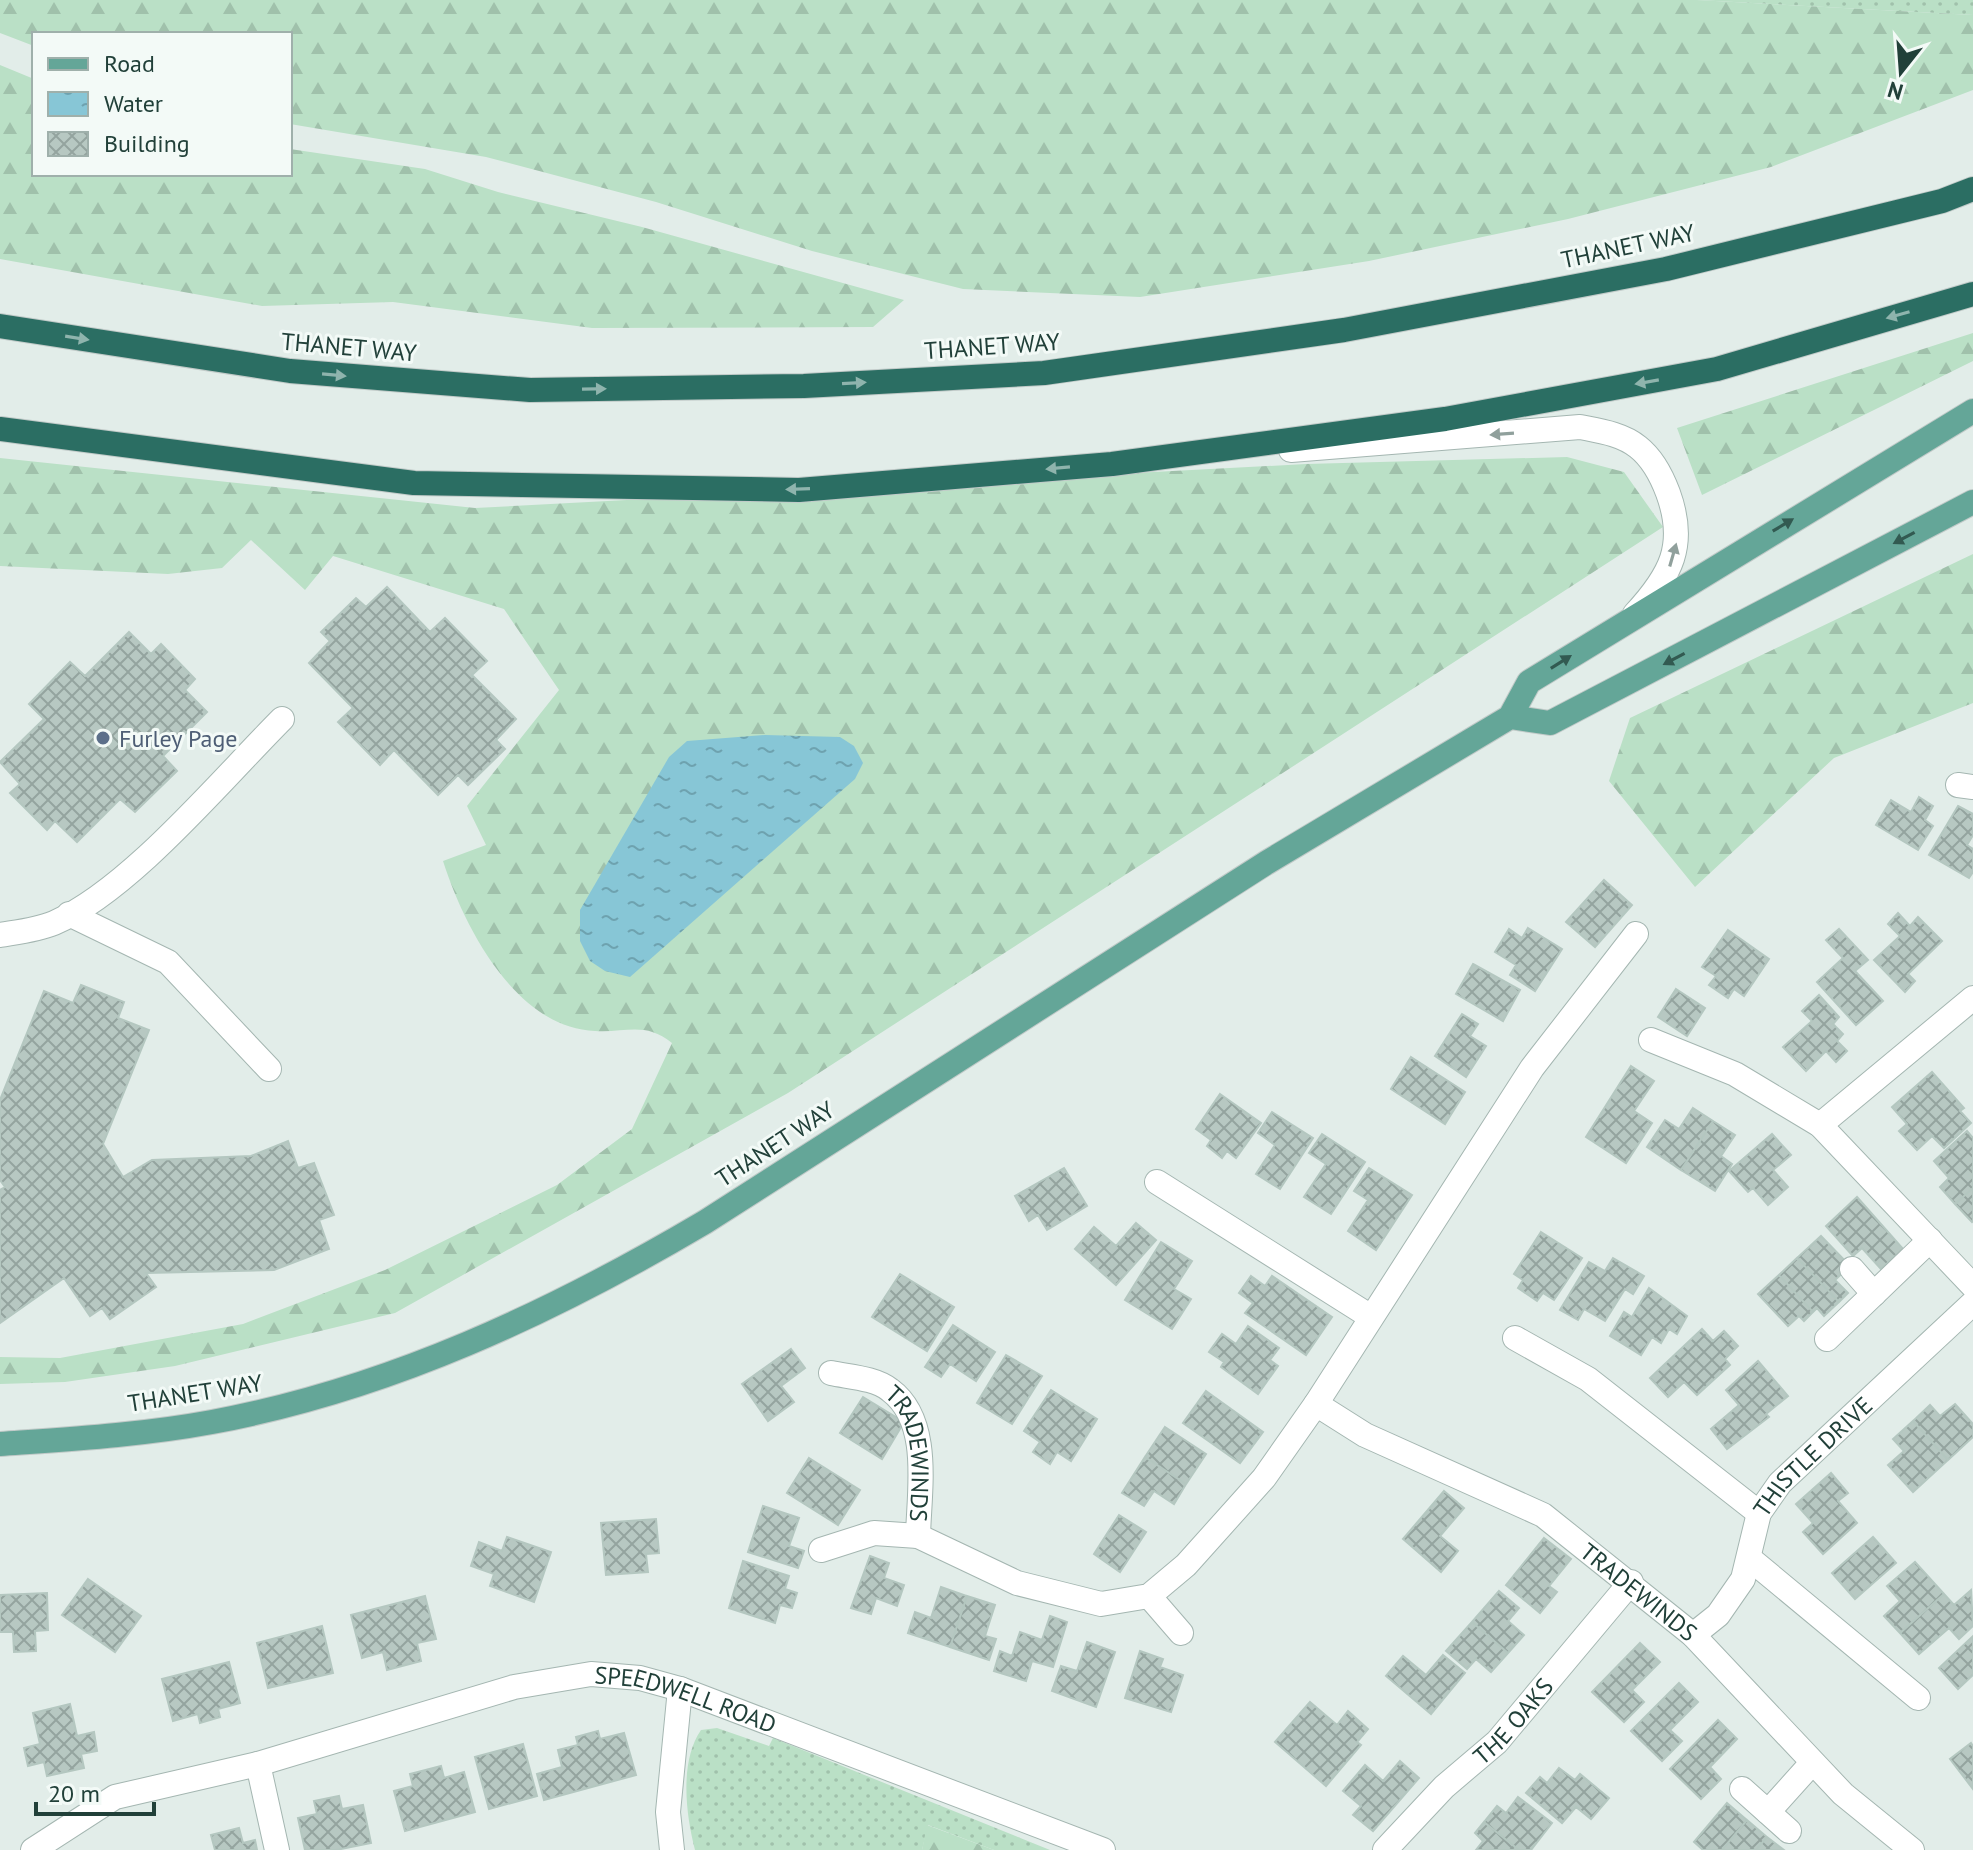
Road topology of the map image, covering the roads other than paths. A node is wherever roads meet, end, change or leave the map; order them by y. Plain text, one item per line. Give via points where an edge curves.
1 (1973, 189) edge
2 (1973, 294) edge
3 (0, 326) edge
4 (1973, 411) edge
5 (0, 429) edge
6 (1112, 464) junction
7 (1973, 502) edge
8 (1631, 619) junction
9 (1510, 717) junction
10 (282, 719) dead end
11 (69, 914) junction
12 (1636, 934) dead end
13 (0, 935) edge
14 (1973, 998) edge
15 (1651, 1040) dead end
16 (269, 1069) dead end
17 (1820, 1125) junction
18 (1157, 1182) dead end
19 (1930, 1240) junction
20 (1852, 1269) dead end
21 (1973, 1286) edge
22 (1874, 1294) junction
23 (1973, 1303) edge
24 (1371, 1317) junction
25 (1515, 1338) dead end
26 (1827, 1339) dead end
27 (831, 1373) dead end
28 (1316, 1404) junction
29 (0, 1444) edge
30 (1759, 1513) junction
31 (918, 1536) junction
32 (821, 1550) dead end
33 (1749, 1558) junction
34 (1631, 1582) junction
35 (1149, 1596) junction
36 (1181, 1633) dead end
37 (1693, 1635) junction
38 (680, 1689) junction
39 (1918, 1698) dead end
40 (1812, 1763) junction
41 (258, 1764) junction
42 (1742, 1789) dead end
43 (1768, 1812) junction
44 (1789, 1831) dead end
45 (33, 1850) edge
46 (277, 1850) edge
47 (672, 1850) edge
48 (1103, 1850) edge
49 (1385, 1850) edge
50 (1912, 1850) edge

3 -> 1 highway, THANET WAY via 290,371 530,390 804,386 1044,373 1344,330 1666,269
2 -> 6 highway via 1717,369 1445,419
8 -> 4 main road
6 -> 5 highway via 799,490 414,483
8 -> 6 street via 1667,574 1677,516 1662,476 1639,447 1612,434 1580,427
7 -> 9 main road via 1550,723
9 -> 8 main road via 1529,682
9 - 29 main road, THANET WAY via 1266,863 705,1222 522,1321 396,1372 282,1407 136,1433
10 - 11 street via 134,868
11 - 13 street via 41,927
11 - 16 street via 168,962
12 - 24 street via 1532,1068
14 - 17 street
15 - 17 street via 1735,1074
17 - 19 street
18 - 24 street
19 - 21 street
19 - 22 street
20 - 22 street
22 - 26 street
23 - 30 street, THISTLE DRIVE via 1780,1483
24 - 28 street
25 - 30 street via 1588,1379
27 - 31 street, TRADEWINDS via 881,1385 906,1405 917,1433
28 - 34 street, TRADEWINDS via 1365,1435 1543,1515
28 - 35 street via 1264,1478 1186,1565
30 - 33 street, THISTLE DRIVE
31 - 32 street, TRADEWINDS via 874,1533
31 - 35 street, TRADEWINDS via 1017,1583 1101,1604
33 - 37 street, THISTLE DRIVE via 1743,1579 1718,1615
33 - 39 street
34 - 37 street, TRADEWINDS
34 - 49 street, THE OAKS via 1497,1742 1444,1787
35 - 36 street
37 - 40 street, TRADEWINDS
38 - 41 street, SPEEDWELL ROAD via 606,1674 530,1684
38 - 47 street via 668,1812
38 - 48 street, SPEEDWELL ROAD
40 - 43 street
40 - 50 street, TRADEWINDS
41 - 45 street, SPEEDWELL ROAD via 115,1797
41 - 46 street
42 - 43 street
43 - 44 street

